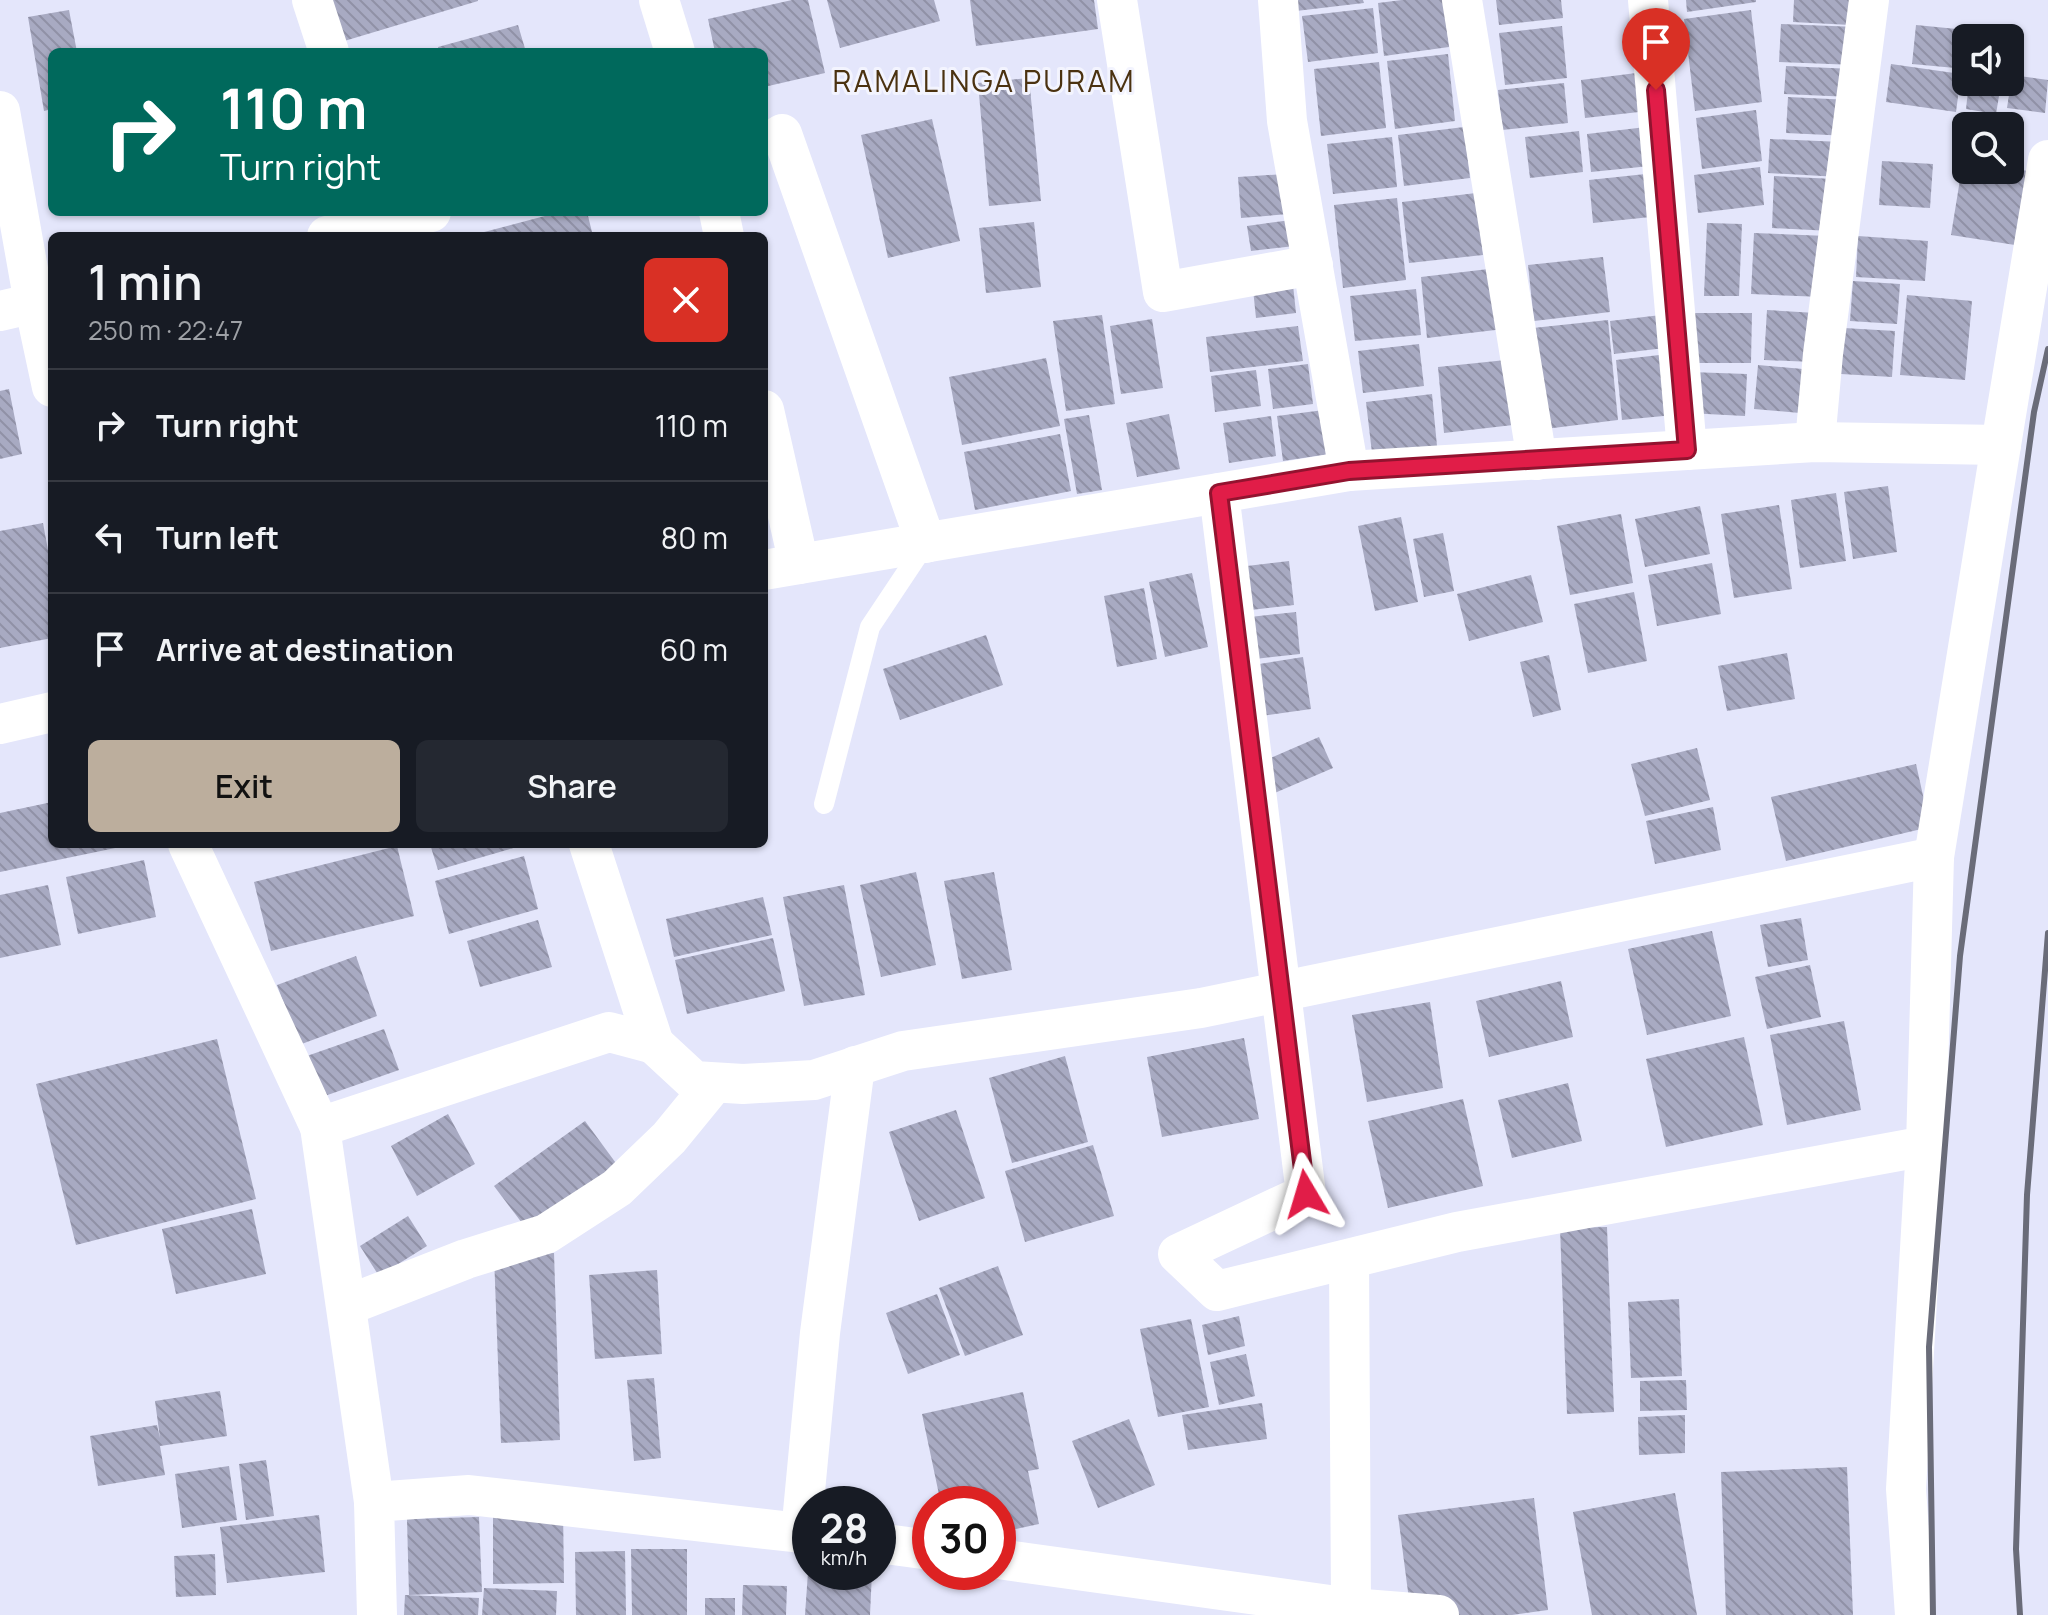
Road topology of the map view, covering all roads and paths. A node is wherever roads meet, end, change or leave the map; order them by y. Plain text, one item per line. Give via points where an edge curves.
1 (312, 0) edge
2 (659, 0) edge
3 (1117, 0) edge
4 (1278, 0) edge
5 (1462, 0) edge
6 (1648, 0) edge
7 (1869, 0) edge
8 (328, 48) edge
9 (674, 48) edge
10 (0, 111) edge
11 (782, 134) dead end
12 (2048, 160) edge
13 (405, 220) edge
14 (346, 232) edge
15 (1313, 265) junction
16 (29, 304) edge
17 (48, 373) edge
18 (1815, 442) junction
19 (768, 445) edge
20 (2001, 445) junction
21 (1687, 450) junction
22 (1537, 460) junction
23 (1349, 471) junction
24 (1219, 493) junction
25 (926, 543) junction
26 (782, 567) edge
27 (48, 713) edge
28 (0, 724) edge
29 (824, 804) dead end
30 (190, 848) edge
31 (590, 848) edge
32 (1934, 857) junction
33 (1282, 992) junction
34 (654, 1044) junction
35 (855, 1066) junction
36 (714, 1083) junction
37 (320, 1127) junction
38 (1926, 1146) junction
39 (1349, 1259) junction
40 (348, 1305) junction
41 (809, 1486) edge
42 (374, 1502) junction
43 (792, 1532) edge
44 (1016, 1562) edge
45 (1351, 1611) edge
46 (377, 1615) edge
47 (1439, 1615) edge
48 (1915, 1615) edge

1 - 8 street
2 - 9 street
3 - 15 street via 1163,292
4 - 15 street via 1287,121
5 - 22 street
6 - 21 street
7 - 18 street
10 - 16 street
11 - 25 street
12 - 20 street
13 - 14 street
15 - 23 street
16 - 17 street
18 - 20 street
18 - 21 street
19 - 26 street
20 - 32 street
21 - 22 street
22 - 23 street
23 - 24 street
24 - 25 street
24 - 33 street
25 - 26 street
25 - 29 lane via 870,627
27 - 28 street
30 - 37 street
31 - 34 street
32 - 33 street
32 - 38 street
33 - 35 street via 903,1051
33 - 39 street via 1306,1194 1178,1254 1217,1291
34 - 36 street via 694,1081
34 - 37 street via 609,1032
35 - 36 street via 814,1080
35 - 41 street via 820,1333
36 - 40 street via 669,1138 617,1188 546,1234
37 - 40 street
38 - 39 street via 1457,1232
38 - 48 street via 1906,1489
39 - 45 street
40 - 42 street
42 - 43 street via 469,1495
42 - 46 street
44 - 45 street
45 - 47 street

